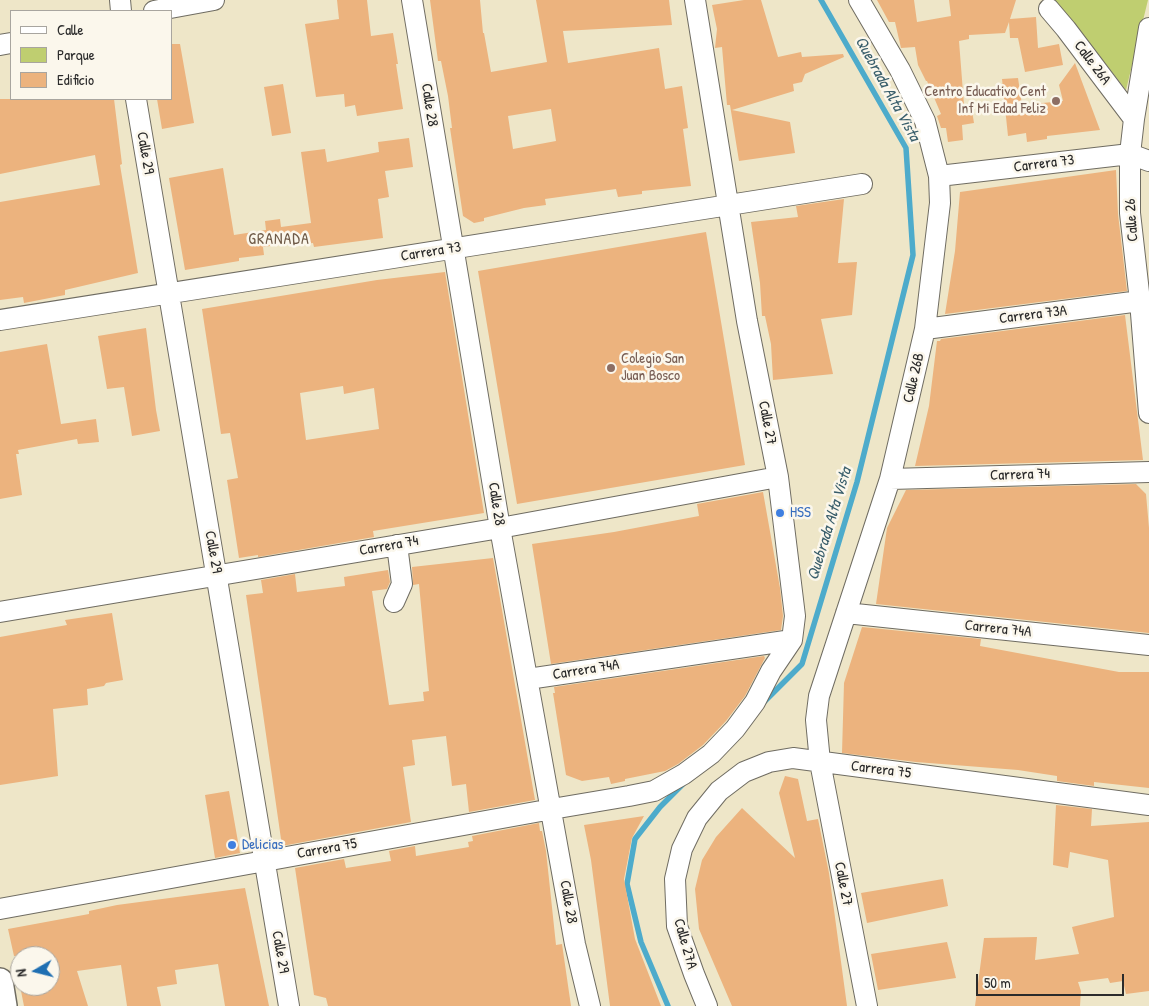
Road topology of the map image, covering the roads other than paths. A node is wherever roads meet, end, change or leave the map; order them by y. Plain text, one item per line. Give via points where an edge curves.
1 (214, 0) edge
2 (412, 0) edge
3 (695, 0) edge
4 (859, 0) edge
5 (1049, 9) dead end
6 (159, 10) edge
7 (1149, 28) edge
8 (136, 100) edge
9 (1134, 119) junction
10 (1140, 157) edge
11 (939, 176) junction
12 (862, 184) dead end
13 (728, 205) junction
14 (453, 248) junction
15 (169, 293) junction
16 (1140, 301) junction
17 (0, 320) edge
18 (925, 328) junction
19 (1149, 413) edge
20 (1149, 472) edge
21 (778, 477) junction
22 (890, 480) junction
23 (500, 528) junction
24 (397, 545) junction
25 (217, 576) junction
26 (394, 602) dead end
27 (0, 612) edge
28 (846, 613) junction
29 (792, 640) junction
30 (1149, 645) edge
31 (528, 679) junction
32 (820, 762) junction
33 (654, 791) joint
34 (1149, 805) edge
35 (552, 809) junction
36 (265, 860) junction
37 (675, 878) joint
38 (0, 908) edge
39 (0, 981) edge
40 (4, 1006) edge
41 (289, 1006) edge
42 (590, 1006) edge
43 (707, 1006) edge
44 (867, 1006) edge

1 - 6 street
2 - 14 street, Calle 28
3 - 13 street, Calle 27
4 - 11 street, Calle 26B via 925,121
5 - 9 street, Calle 26A
7 - 9 street, Calle 26
8 - 15 street, Calle 29
9 - 10 street, Calle 26
10 - 11 street, Carrera 73
10 - 16 street, Calle 26 via 1130,213
11 - 18 street, Calle 26B via 940,203
12 - 13 street, Carrera 73
13 - 14 street, Carrera 73
13 - 21 street, Calle 27
14 - 15 street, Carrera 73
14 - 23 street, Calle 28
15 - 17 street, Carrera 73
15 - 25 street, Calle 29
16 - 18 street, Carrera 73A
16 - 19 street, Calle 26
18 - 22 street, Calle 26B
20 - 22 street, Carrera 74
21 - 23 street, Carrera 74
21 - 29 street, Calle 27 via 795,616
22 - 28 street, Calle 26B
23 - 24 street, Carrera 74
23 - 31 street, Calle 28
24 - 25 street, Carrera 74
24 - 26 street via 402,584
25 - 27 street, Carrera 74
25 - 36 street, Calle 29
28 - 30 street, Carrera 74A
28 - 32 street, Calle 26B via 819,696 816,720
29 - 31 street, Carrera 74A
29 - 33 street, Calle 27 via 735,729 712,754
31 - 35 street, Calle 28
32 - 34 street, Carrera 75
32 - 37 street, Carrera 75 via 793,758 769,762 744,772 719,791 698,818 682,849
32 - 44 street, Calle 27
33 - 35 street, Carrera 75
35 - 36 street, Carrera 75
35 - 42 street, Calle 28 via 575,944
36 - 38 street, Carrera 75
36 - 41 street, Calle 29
37 - 43 street, Calle 27A via 677,926
39 - 40 main road

